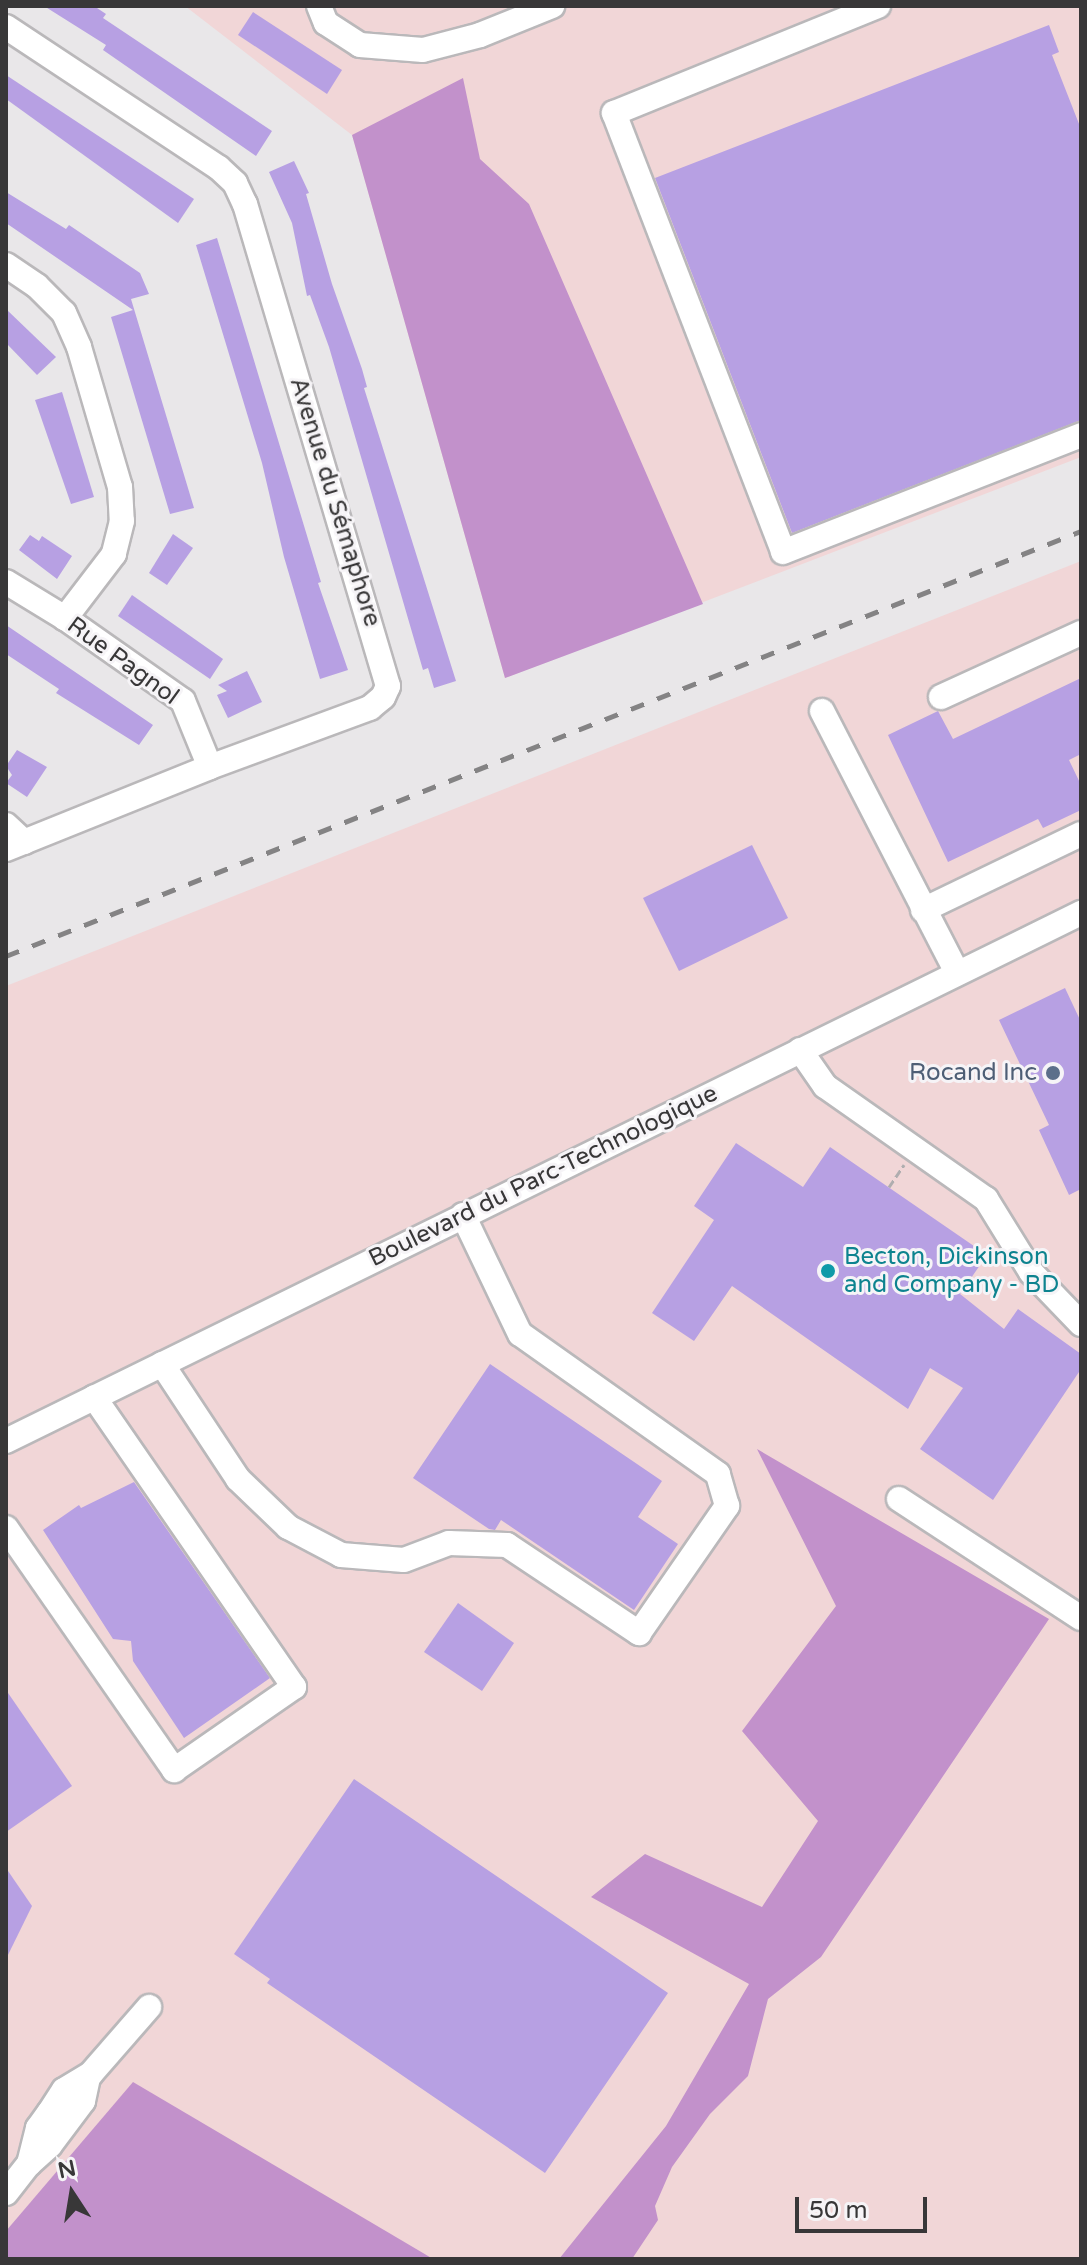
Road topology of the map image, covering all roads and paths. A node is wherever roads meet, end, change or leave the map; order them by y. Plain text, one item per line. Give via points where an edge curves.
1 (319, 6) edge
2 (552, 6) edge
3 (878, 6) edge
4 (6, 27) edge
5 (6, 265) edge
6 (1081, 435) edge
7 (6, 582) edge
8 (65, 618) junction
9 (1081, 633) edge
10 (941, 697) dead end
11 (822, 711) dead end
12 (210, 767) junction
13 (1081, 834) edge
14 (12, 838) edge
15 (923, 910) junction
16 (1081, 913) edge
17 (957, 973) junction
18 (800, 1050) junction
19 (906, 1162) dead end
20 (889, 1187) dead end
21 (463, 1215) junction
22 (1081, 1324) edge
23 (162, 1364) junction
24 (94, 1397) junction
25 (6, 1441) edge
26 (899, 1499) dead end
27 (6, 1528) edge
28 (1081, 1618) edge
29 (149, 2007) dead end
30 (6, 2193) edge

1 - 2 street via 326,23 360,45 423,50 480,35
3 - 6 street via 614,113 783,552
4 - 12 street, Avenue du Sémaphore via 235,183 381,656 388,686 370,708
5 - 8 street via 64,313 120,487 122,521 114,554
7 - 8 street, Rue Pagnol
8 - 12 street, Rue Pagnol via 183,701
9 - 10 street
11 - 15 street
12 - 14 street, Avenue du Sémaphore
13 - 15 street
15 - 17 street
16 - 17 street, Boulevard du Parc-Technologique
17 - 18 street, Boulevard du Parc-Technologique
18 - 21 street, Boulevard du Parc-Technologique
18 - 22 street via 825,1086 986,1199 1031,1272
19 - 20 path
21 - 23 street, Boulevard du Parc-Technologique
21 - 23 street via 520,1334 718,1474 727,1506 639,1633 507,1545 449,1543 404,1560 341,1555 288,1527 238,1479
23 - 24 street, Boulevard du Parc-Technologique
24 - 25 street, Boulevard du Parc-Technologique
24 - 27 street via 294,1687 174,1770
26 - 28 street
29 - 30 street via 91,2074 64,2090 38,2128 29,2164

